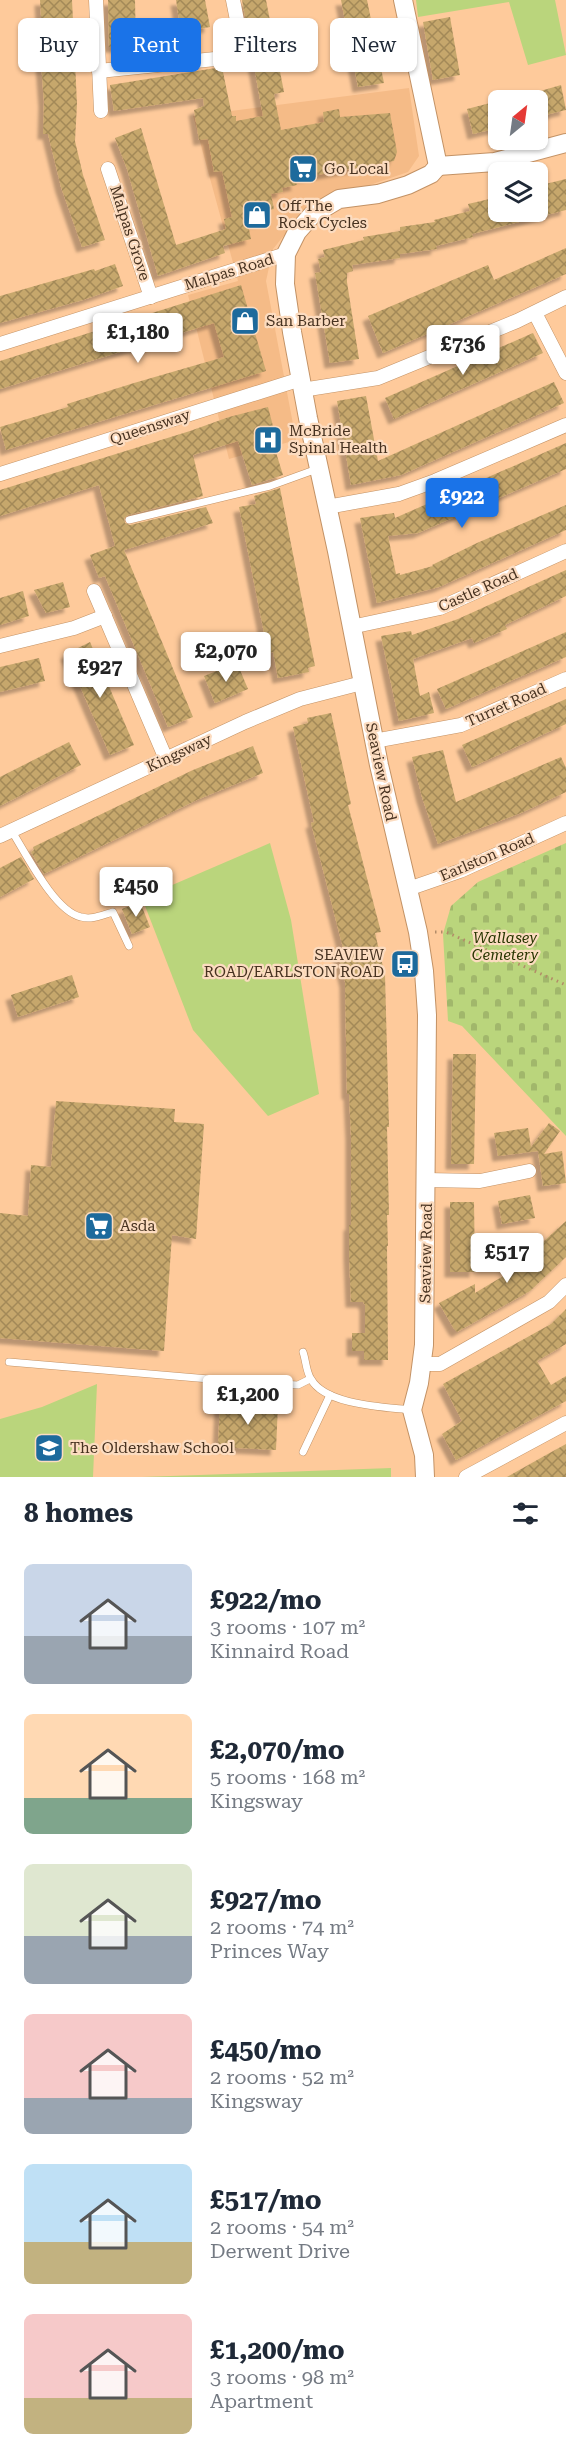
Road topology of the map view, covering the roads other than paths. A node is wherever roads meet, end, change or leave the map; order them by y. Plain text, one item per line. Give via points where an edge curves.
1 (96, 0) edge
2 (233, 0) edge
3 (403, 0) edge
4 (97, 18) edge
5 (99, 71) joint
6 (101, 111) dead end
7 (566, 143) edge
8 (438, 165) junction
9 (108, 169) dead end
10 (286, 254) junction
11 (151, 297) junction
12 (566, 297) edge
13 (535, 313) junction
14 (0, 344) edge
15 (566, 373) edge
16 (301, 385) junction
17 (566, 425) edge
18 (319, 468) junction
19 (1, 471) edge
20 (327, 507) junction
21 (129, 520) dead end
22 (566, 551) edge
23 (94, 591) dead end
24 (105, 616) junction
25 (351, 627) junction
26 (0, 646) edge
27 (566, 679) edge
28 (362, 683) junction
29 (374, 741) junction
30 (166, 759) junction
31 (566, 823) edge
32 (6, 833) edge
33 (408, 889) junction
34 (129, 946) dead end
35 (529, 1172) dead end
36 (426, 1180) junction
37 (566, 1285) edge
38 (303, 1352) dead end
39 (9, 1362) dead end
40 (422, 1364) junction
41 (310, 1379) junction
42 (330, 1395) junction
43 (412, 1410) junction
44 (566, 1423) edge
45 (303, 1452) dead end
46 (425, 1477) edge
47 (466, 1477) edge

1 - 4 street
2 - 5 street via 244,56
3 - 8 street
5 - 6 street
7 - 8 street via 495,162
8 - 10 street, Seaview Road via 431,174 408,185 339,199 312,215 297,232
9 - 11 street, Malpas Grove
10 - 11 street, Malpas Road
10 - 16 street, Seaview Road via 285,284
11 - 14 street, Malpas Road
12 - 13 street, Queensway
13 - 15 street
13 - 16 street, Queensway via 378,378
16 - 18 street, Seaview Road
16 - 19 street, Queensway
17 - 20 street via 408,491
18 - 20 street, Seaview Road
18 - 21 lane via 270,486
20 - 25 street, Seaview Road
22 - 25 street, Castle Road via 440,608
23 - 24 street
24 - 26 street via 74,628
24 - 30 street
25 - 28 street, Seaview Road
27 - 29 street, Turret Road via 461,726
28 - 29 street, Seaview Road
28 - 30 street, Kingsway via 300,699
29 - 33 street, Seaview Road
30 - 32 street, Kingsway
31 - 33 street, Earlston Road via 460,871
32 - 34 lane via 64,909 80,917 94,918 113,912
33 - 36 street, Seaview Road via 424,971 427,1016
35 - 36 street via 480,1181
36 - 40 street, Seaview Road
37 - 40 street via 549,1302 456,1356 440,1364
38 - 41 lane
39 - 41 lane via 257,1383 298,1385
40 - 43 street, Seaview Road
41 - 42 lane
42 - 43 lane via 362,1404
42 - 45 lane
43 - 46 street, Seaview Road via 424,1455
44 - 47 street

